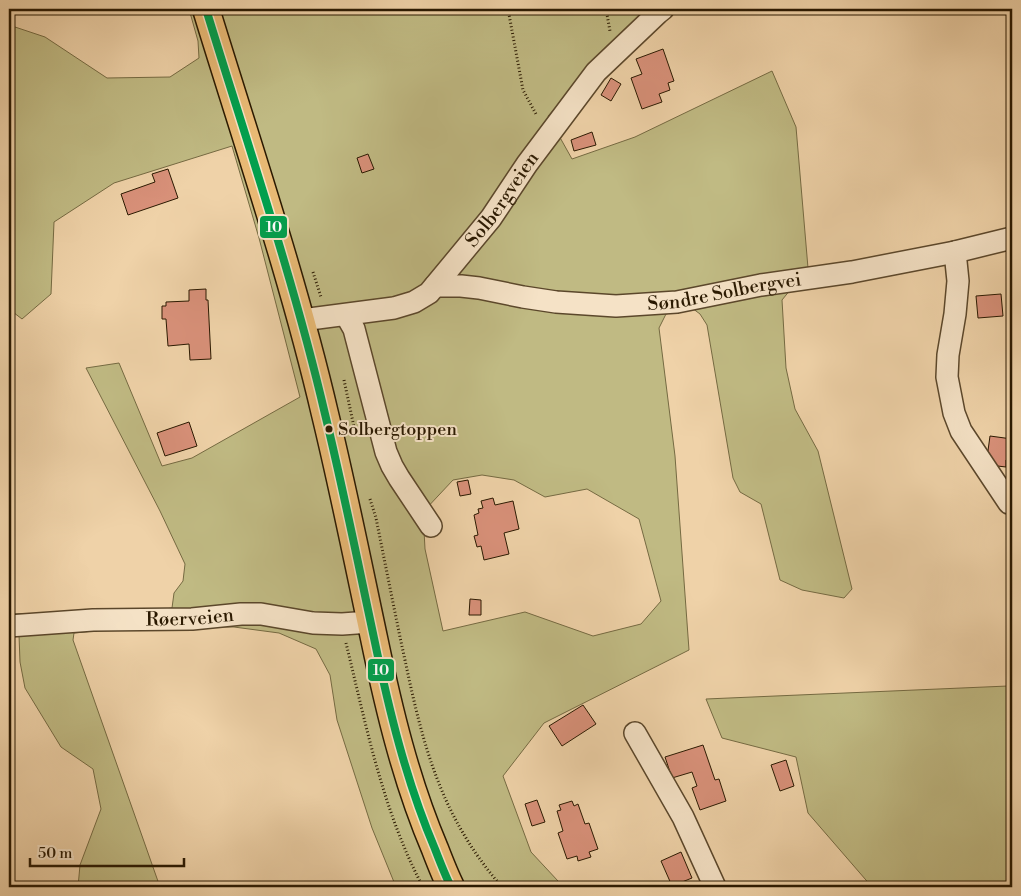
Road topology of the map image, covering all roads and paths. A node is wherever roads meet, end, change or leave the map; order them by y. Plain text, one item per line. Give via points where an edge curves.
1 (206, 9) edge
2 (508, 9) edge
3 (664, 9) edge
4 (548, 137) junction
5 (1012, 238) edge
6 (955, 252) junction
7 (435, 286) junction
8 (346, 315) junction
9 (302, 320) junction
10 (1009, 503) dead end
11 (431, 526) dead end
12 (370, 622) junction
13 (9, 626) edge
14 (635, 733) dead end
15 (451, 887) edge
16 (715, 887) edge

1 - 9 main road
2 - 4 path via 523,90
3 - 4 street, Solbergveien via 596,72
4 - 7 street, Solbergveien via 491,218
5 - 6 street, Søndre Solbergvei
6 - 7 street, Søndre Solbergvei via 676,302 616,306 556,302 461,286
6 - 10 street via 958,282 947,377 954,413 961,431
7 - 8 street, Solbergveien via 429,293 404,306
8 - 9 street, Solbergveien
8 - 11 street via 354,329 386,452
9 - 12 main road
12 - 13 street, Røerveien via 313,623 241,614
12 - 15 main road via 403,760 422,818
14 - 16 street via 683,817

